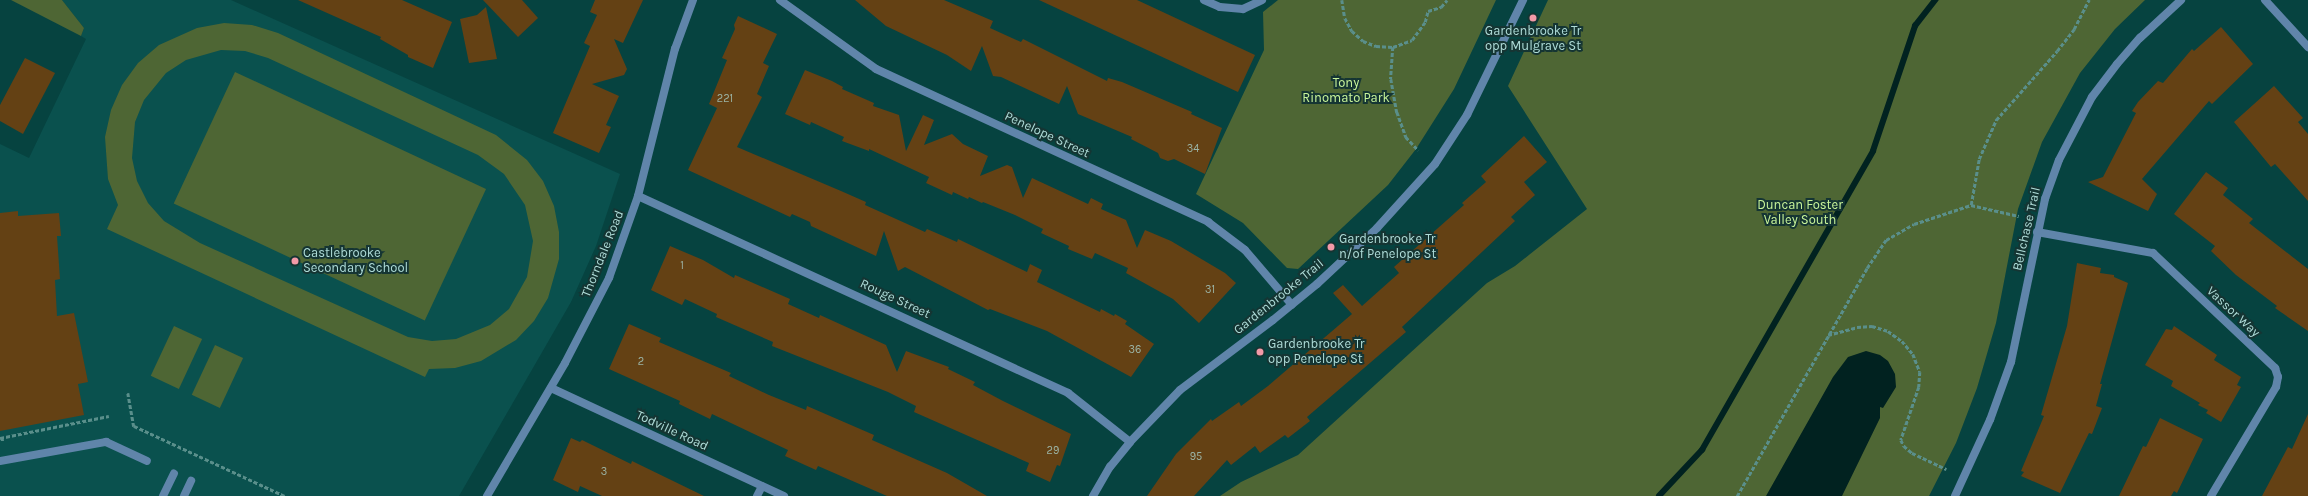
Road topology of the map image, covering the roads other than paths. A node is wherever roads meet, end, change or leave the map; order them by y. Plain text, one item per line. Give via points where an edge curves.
1 (693, 0) edge
2 (780, 0) edge
3 (1204, 0) edge
4 (1262, 0) edge
5 (1523, 0) edge
6 (2181, 0) edge
7 (2266, 0) edge
8 (2308, 47) edge
9 (638, 196) junction
10 (2038, 232) junction
11 (1292, 305) junction
12 (551, 388) junction
13 (1130, 442) junction
14 (0, 461) edge
15 (147, 461) dead end
16 (174, 473) dead end
17 (191, 481) dead end
18 (762, 486) junction
19 (163, 496) edge
20 (184, 496) edge
21 (487, 496) edge
22 (756, 496) edge
23 (784, 496) edge
24 (1093, 496) edge
25 (1955, 496) edge
26 (2211, 496) edge

1 - 9 street, Thorndale Road via 676,49
2 - 11 street, Penelope Street via 876,70 1208,222 1245,250
3 - 4 street via 1220,7 1243,9
5 - 11 street, Gardenbrooke Trail via 1467,115 1435,164 1377,228
6 - 10 street, Bellchase Trail via 2140,38 2092,98 2059,160 2045,199
7 - 8 street
9 - 12 street, Thorndale Road via 609,278
9 - 13 street, Rouge Street via 1068,393
10 - 25 street, Bellchase Trail via 2011,362 1990,420
10 - 26 street, Vassor Way via 2153,253 2275,368 2278,376 2276,387
11 - 13 street, Gardenbrooke Trail via 1180,390
12 - 18 street, Todville Road
12 - 21 street, Thorndale Road
13 - 24 street, Gardenbrooke Trail via 1110,467
14 - 15 street via 106,442
16 - 19 street
17 - 20 street
18 - 22 street
18 - 23 street, Todville Road

